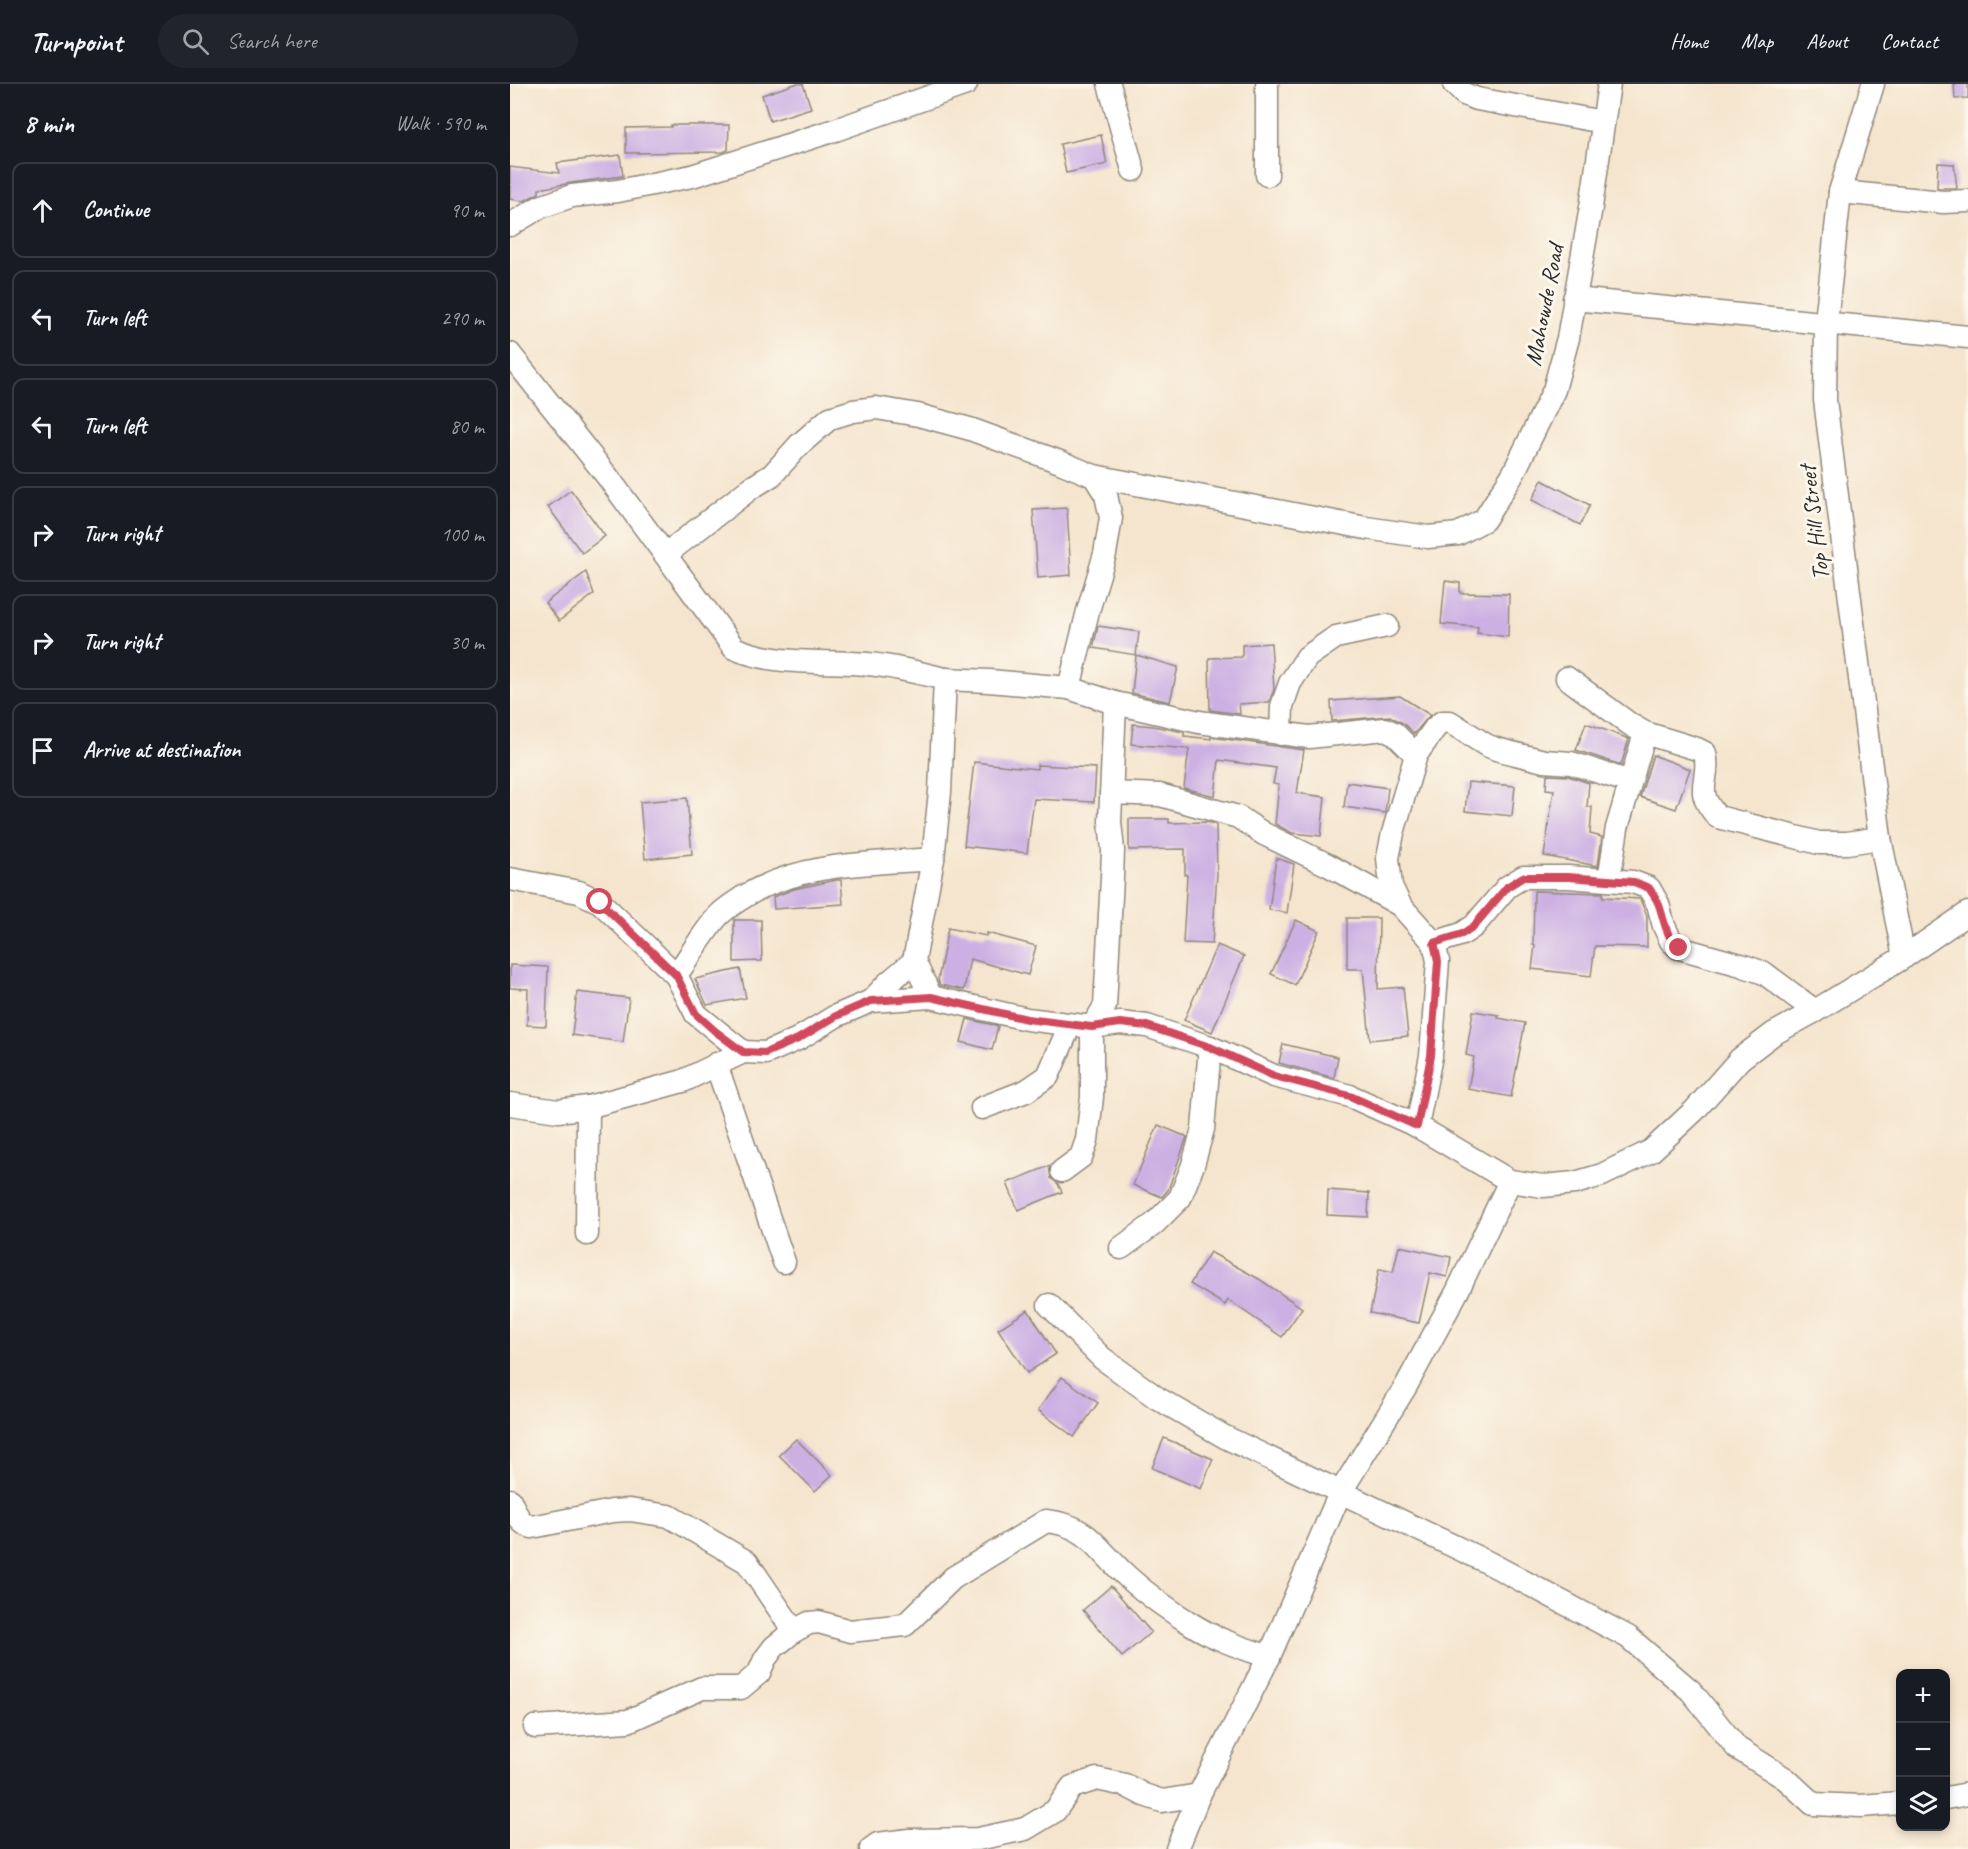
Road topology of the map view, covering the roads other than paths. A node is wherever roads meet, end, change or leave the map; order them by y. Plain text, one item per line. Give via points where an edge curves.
1 (966, 84) edge
2 (1109, 84) edge
3 (1267, 84) edge
4 (1454, 84) edge
5 (1609, 84) edge
6 (1873, 84) edge
7 (1603, 122) junction
8 (1133, 171) dead end
9 (1267, 176) dead end
10 (1840, 192) junction
11 (1968, 201) edge
12 (510, 225) edge
13 (1574, 299) junction
14 (1826, 322) junction
15 (1968, 337) edge
16 (510, 354) edge
17 (1094, 476) junction
18 (666, 554) junction
19 (1387, 626) dead end
20 (1567, 678) dead end
21 (945, 679) junction
22 (1069, 688) junction
23 (1115, 704) junction
24 (1281, 734) junction
25 (1645, 734) junction
26 (1416, 755) junction
27 (1630, 782) junction
28 (1111, 793) junction
29 (1880, 838) junction
30 (933, 859) junction
31 (510, 879) edge
32 (1609, 880) junction
33 (1400, 905) junction
34 (1968, 913) edge
35 (1434, 943) junction
36 (1904, 957) junction
37 (914, 961) junction
38 (676, 975) junction
39 (931, 997) junction
40 (871, 1001) junction
41 (1815, 1011) junction
42 (1081, 1026) junction
43 (1210, 1047) junction
44 (743, 1052) junction
45 (716, 1064) junction
46 (510, 1104) edge
47 (588, 1107) junction
48 (982, 1107) dead end
49 (1417, 1126) junction
50 (1062, 1171) dead end
51 (1510, 1181) junction
52 (587, 1234) dead end
53 (1121, 1248) dead end
54 (784, 1262) dead end
55 (1049, 1305) dead end
56 (1340, 1493) junction
57 (510, 1500) edge
58 (794, 1631) junction
59 (1269, 1657) junction
60 (535, 1727) dead end
61 (1968, 1794) edge
62 (1199, 1796) junction
63 (1950, 1797) edge
64 (1896, 1803) edge
65 (871, 1849) edge
66 (1178, 1849) edge

1 - 12 street via 692,176 572,196 540,207
2 - 8 street
3 - 9 street
4 - 7 street via 1477,99
5 - 7 street, Mahowde Road
6 - 10 street, Top Hill Street
7 - 13 street, Mahowde Road
10 - 11 street
10 - 14 street, Top Hill Street
13 - 14 street
13 - 17 street, Mahowde Road via 1554,390 1513,474 1484,520 1458,534 1428,537 1366,528
14 - 15 street
14 - 29 street, Top Hill Street via 1825,400
16 - 18 street
17 - 18 street via 969,429 918,415 876,408 852,411 830,418 772,476
17 - 22 street via 1106,495 1111,518
18 - 21 street via 734,648 751,656 897,667
19 - 24 street via 1336,637 1306,657 1282,705
20 - 25 street
21 - 22 street
21 - 30 street
22 - 23 street
23 - 24 street
23 - 28 street
24 - 26 street via 1309,737 1385,729
25 - 27 street
25 - 29 street via 1705,753 1703,796 1718,817 1819,843
26 - 27 street via 1435,728 1450,722 1497,749 1544,761 1571,763
26 - 33 street via 1388,858 1391,886
27 - 32 street via 1617,828
28 - 33 street via 1160,795 1238,816 1264,834
28 - 42 street via 1113,850 1105,1006
29 - 36 street, Top Hill Street
30 - 37 street
30 - 38 street via 856,864 778,879 718,915
31 - 38 street via 579,892 600,902
32 - 35 street via 1523,877 1507,887 1474,926
32 - 41 street via 1649,888 1671,941 1679,948 1764,973
33 - 35 street
34 - 36 street
35 - 49 street via 1438,961 1431,1056
36 - 41 street
37 - 39 street
37 - 40 street
38 - 44 street via 696,1014
39 - 40 street
39 - 42 street via 1027,1019
40 - 44 street via 765,1053
41 - 51 street via 1773,1034 1740,1059 1694,1111 1651,1151 1602,1175 1575,1183 1543,1186
42 - 43 street via 1147,1026
42 - 48 street via 1048,1076 1026,1091
42 - 50 street via 1092,1097 1087,1140 1081,1157
43 - 49 street via 1274,1076 1350,1096
43 - 53 street via 1203,1129 1180,1198 1154,1224
44 - 45 street
45 - 47 street via 683,1081
45 - 54 street
46 - 47 street via 558,1111
47 - 52 street
49 - 51 street
51 - 56 street via 1406,1386
55 - 56 street via 1102,1358 1157,1398 1225,1437
56 - 59 street
56 - 64 street via 1489,1563 1629,1637 1691,1691 1737,1748 1786,1779 1813,1804
57 - 58 street via 518,1518 532,1527 612,1511 669,1516 747,1562
58 - 59 street via 819,1622 850,1631 905,1624 953,1578 1046,1521 1063,1522 1080,1530 1130,1579 1192,1625 1220,1640
58 - 60 street via 774,1647 759,1673 741,1688 702,1688 628,1721
59 - 62 street
61 - 63 street
62 - 65 street via 1162,1801 1125,1785 1097,1779 1072,1787 1055,1811 1025,1829 978,1839 878,1844
62 - 66 street

